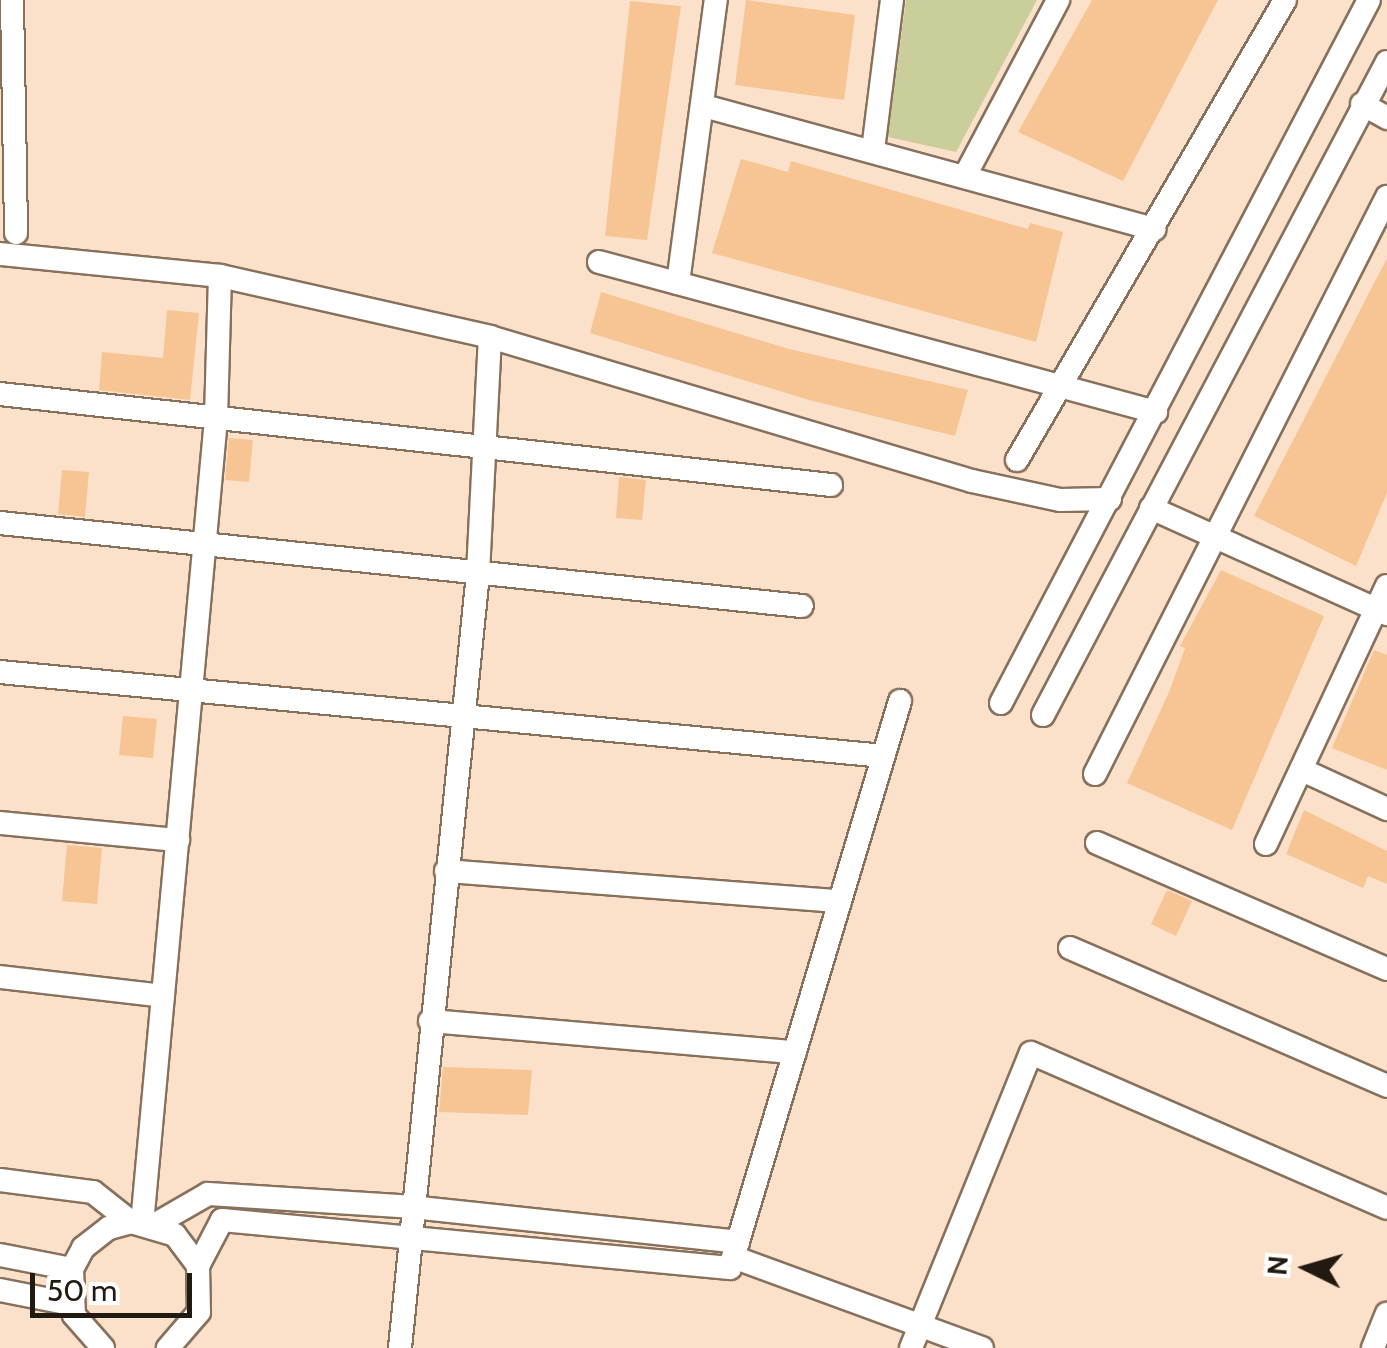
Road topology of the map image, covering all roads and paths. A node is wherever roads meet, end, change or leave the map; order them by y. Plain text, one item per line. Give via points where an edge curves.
1 (12, 0) edge
2 (716, 0) edge
3 (892, 0) edge
4 (1058, 0) edge
5 (1285, 0) edge
6 (1369, 0) edge
7 (1387, 62) edge
8 (1362, 104) junction
9 (704, 106) junction
10 (1387, 118) edge
11 (873, 150) junction
12 (7, 165) edge
13 (965, 176) junction
14 (1387, 197) edge
15 (1154, 228) junction
16 (16, 234) dead end
17 (0, 254) edge
18 (599, 262) dead end
19 (220, 276) junction
20 (678, 283) junction
21 (490, 337) junction
22 (1059, 384) junction
23 (0, 394) edge
24 (1156, 412) junction
25 (216, 418) junction
26 (482, 445) junction
27 (1017, 460) dead end
28 (832, 484) dead end
29 (1110, 499) junction
30 (1151, 508) junction
31 (0, 523) edge
32 (1211, 535) junction
33 (205, 544) junction
34 (478, 572) junction
35 (1387, 586) edge
36 (802, 606) dead end
37 (1381, 612) edge
38 (0, 672) edge
39 (191, 690) junction
40 (900, 701) dead end
41 (1000, 703) dead end
42 (1042, 715) dead end
43 (463, 716) junction
44 (883, 756) junction
45 (1302, 770) junction
46 (1095, 774) dead end
47 (1387, 809) edge
48 (0, 822) edge
49 (178, 840) junction
50 (1097, 843) dead end
51 (1266, 844) dead end
52 (446, 871) junction
53 (840, 902) junction
54 (1070, 948) dead end
55 (1387, 969) edge
56 (0, 977) edge
57 (164, 996) junction
58 (430, 1022) junction
59 (795, 1052) junction
60 (1387, 1086) edge
61 (0, 1180) edge
62 (412, 1207) junction
63 (1387, 1208) edge
64 (142, 1224) junction
65 (410, 1236) junction
66 (735, 1250) junction
67 (0, 1254) edge
68 (198, 1266) junction
69 (72, 1269) junction
70 (0, 1290) edge
71 (71, 1304) junction
72 (1387, 1314) edge
73 (921, 1321) junction
74 (1378, 1344) edge
75 (104, 1348) edge
76 (168, 1348) edge
77 (400, 1348) edge
78 (911, 1348) edge
79 (982, 1348) edge

1 - 12 street
2 - 9 street
3 - 11 street
4 - 13 street
5 - 15 street
6 - 24 street
7 - 8 street
8 - 10 street
8 - 30 street
9 - 11 street
9 - 20 street
11 - 13 street
12 - 16 street
13 - 15 street
14 - 32 street
15 - 22 street
17 - 19 street
18 - 20 street
19 - 21 street
19 - 25 street
20 - 22 street
21 - 26 street
21 - 29 street via 972,481 1060,500
22 - 24 street
22 - 27 street
23 - 25 street
24 - 29 street
25 - 26 street
25 - 33 street
26 - 28 street
26 - 34 street
29 - 41 street
30 - 32 street
30 - 42 street
31 - 33 street
32 - 37 street
32 - 46 street
33 - 34 street
33 - 39 street
34 - 36 street
34 - 43 street
35 - 37 street
37 - 45 street
38 - 39 street
39 - 43 street
39 - 49 street
40 - 44 street
43 - 44 street
43 - 52 street
44 - 53 street
45 - 47 street
45 - 51 street
48 - 49 street
49 - 57 street
50 - 55 street
52 - 53 street
52 - 58 street
53 - 59 street
54 - 60 street
56 - 57 street
57 - 64 street
58 - 59 street
58 - 62 street
59 - 66 street
61 - 64 street via 93,1192
62 - 64 street via 208,1194
62 - 65 street
62 - 66 street
63 - 73 street via 1031,1052
64 - 68 street via 186,1246
64 - 69 street via 96,1238
65 - 66 street via 730,1268
65 - 68 street via 222,1220
65 - 77 street
66 - 73 street
67 - 69 street
68 - 76 street via 199,1312
69 - 71 street
70 - 71 street
71 - 75 street via 86,1335
72 - 74 street
73 - 78 street
73 - 79 street

